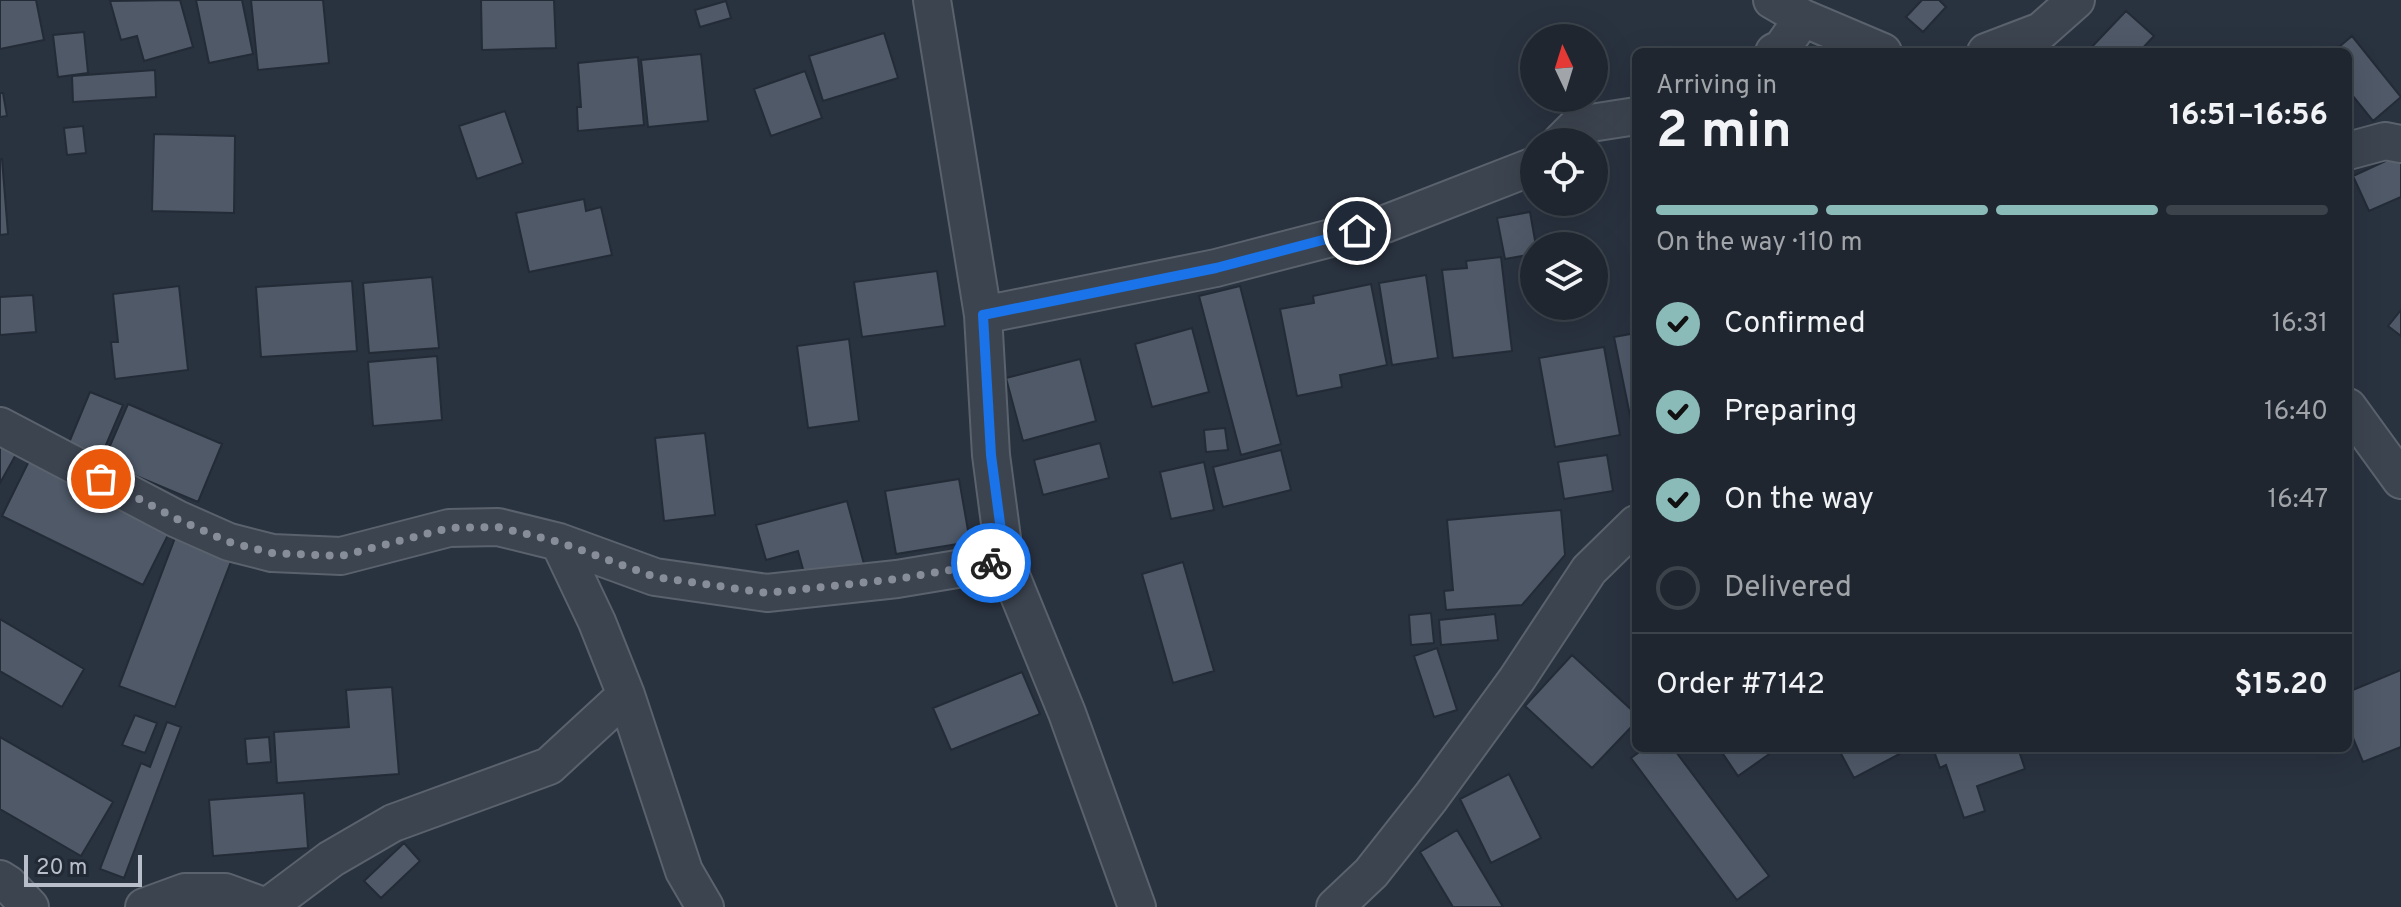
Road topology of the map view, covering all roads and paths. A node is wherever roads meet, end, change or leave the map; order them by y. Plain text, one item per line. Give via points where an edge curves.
1 (932, 0) edge
2 (1772, 0) edge
3 (2076, 0) edge
4 (1803, 18) junction
5 (1782, 48) edge
6 (1874, 48) edge
7 (1996, 48) edge
8 (1632, 117) edge
9 (1575, 128) edge
10 (2401, 144) edge
11 (2352, 150) edge
12 (1520, 171) edge
13 (983, 315) junction
14 (2352, 413) edge
15 (0, 426) edge
16 (2401, 480) edge
17 (1632, 528) edge
18 (559, 542) junction
19 (1005, 561) junction
20 (626, 695) junction
21 (0, 879) edge
22 (30, 907) edge
23 (144, 907) edge
24 (266, 907) edge
25 (705, 907) edge
26 (1137, 907) edge
27 (1335, 907) edge

1 - 13 street
2 - 4 street
3 - 7 street via 2041,31
4 - 5 street
4 - 6 street
8 - 9 street
10 - 11 street via 2385,141
12 - 13 street via 1385,224 1216,268
13 - 19 street via 991,455
14 - 16 street
15 - 18 street via 177,519 229,542 272,553 341,556 449,528 498,527
17 - 27 street via 1589,570 1431,797 1371,873
18 - 19 street via 655,577 767,593
18 - 20 street
19 - 26 street
20 - 24 street via 549,766 393,823 331,859
20 - 25 street via 684,871
21 - 22 street
23 - 24 street via 185,892 225,892

